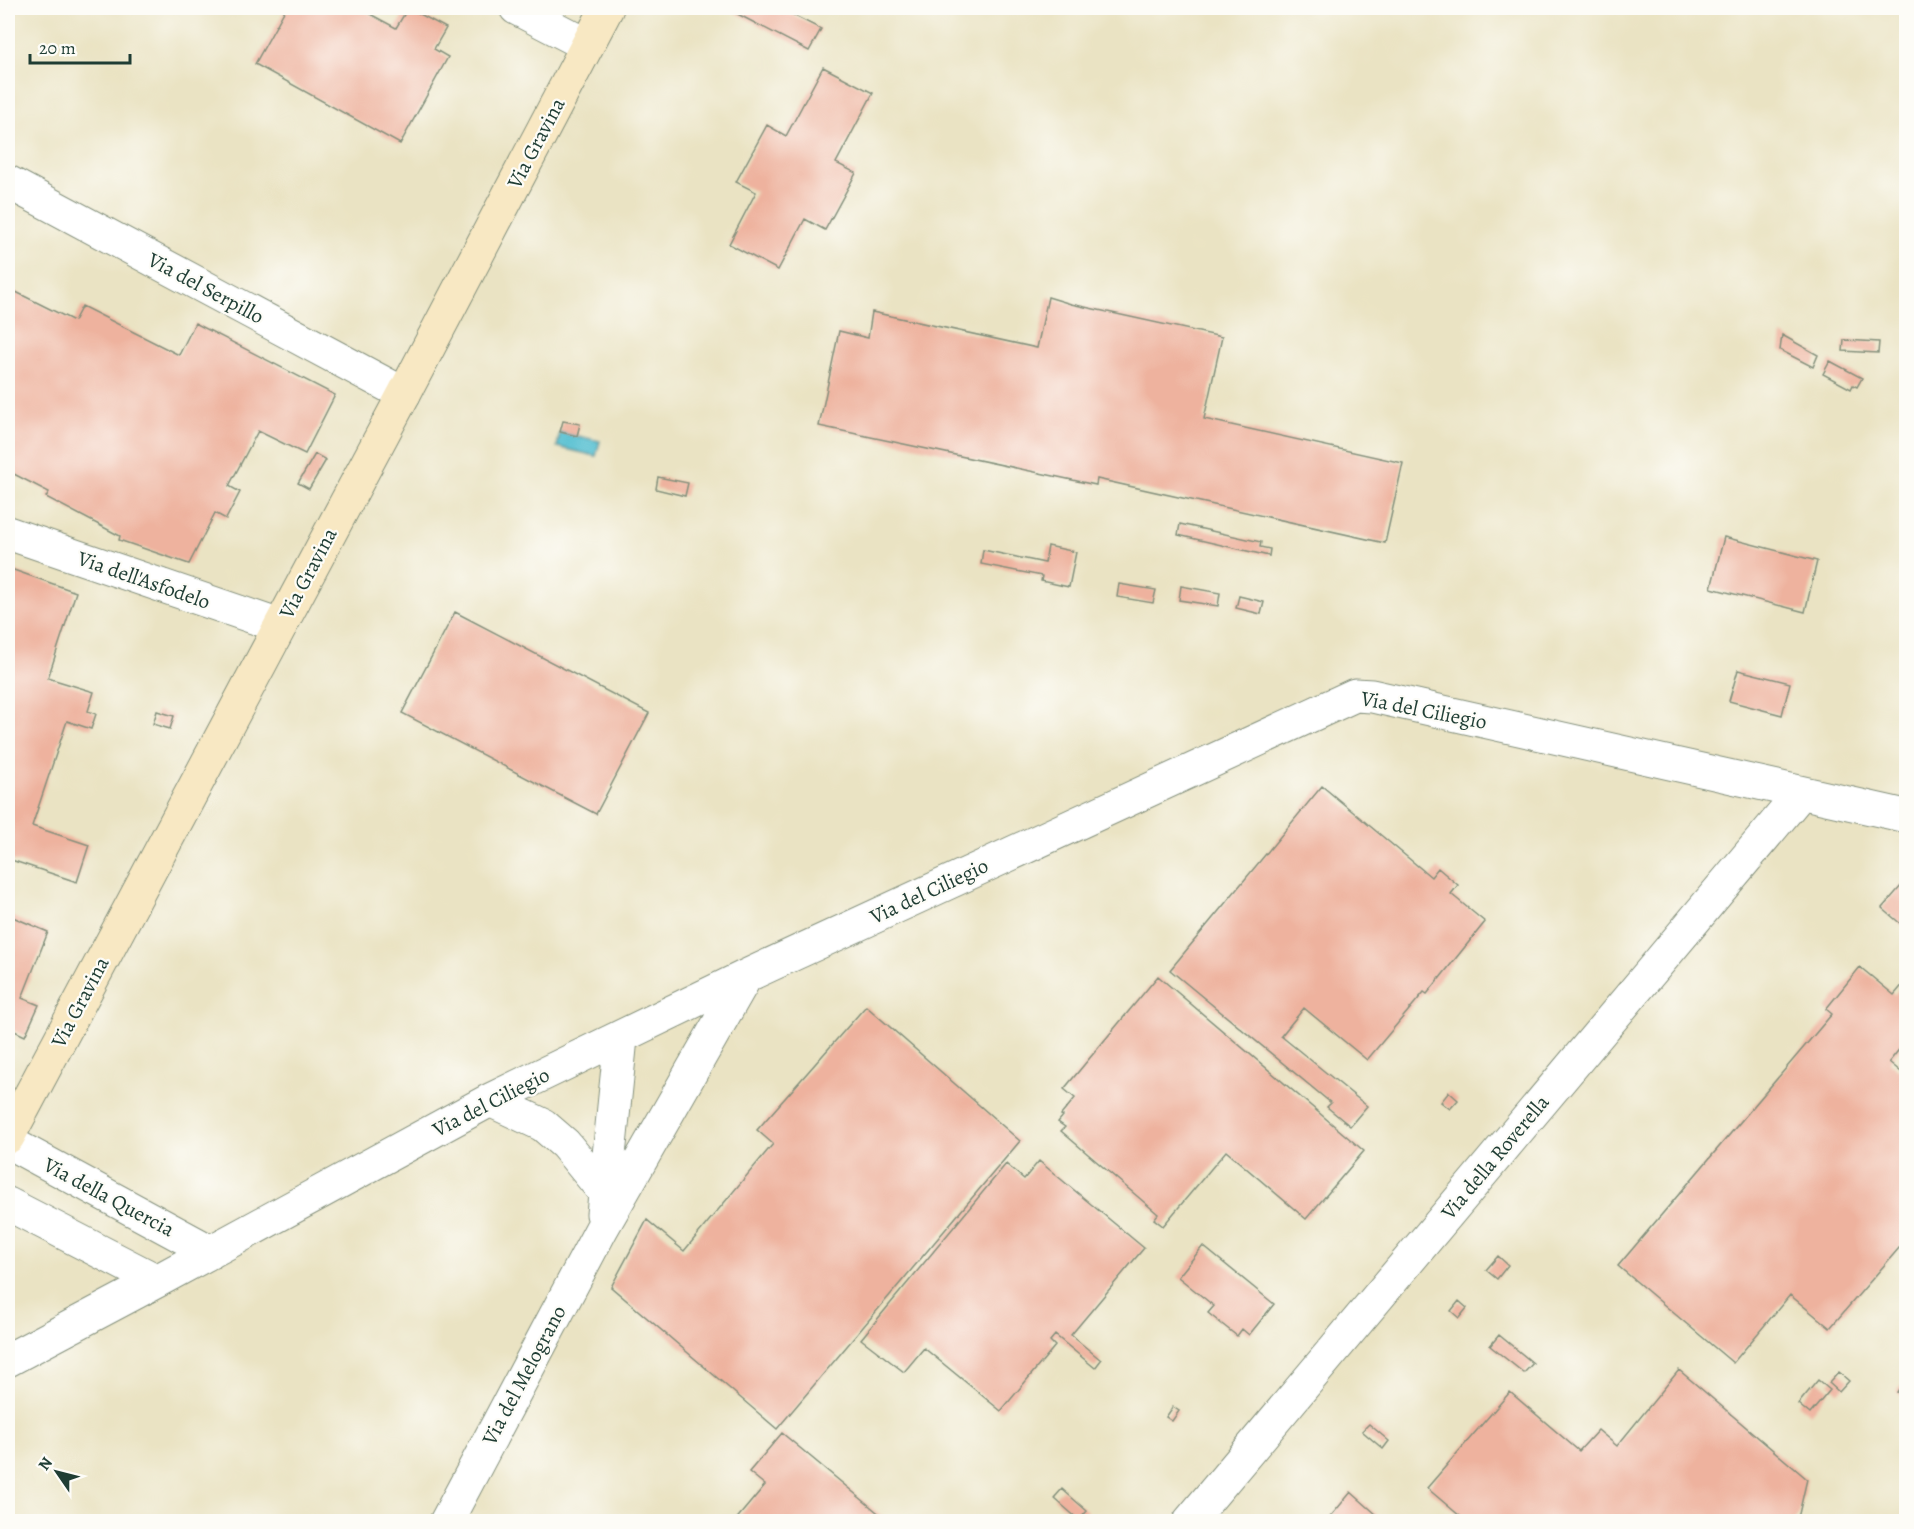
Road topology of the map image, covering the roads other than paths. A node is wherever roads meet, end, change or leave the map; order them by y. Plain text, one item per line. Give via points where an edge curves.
1 (516, 8) edge
2 (607, 8) edge
3 (587, 45) junction
4 (8, 182) edge
5 (404, 394) junction
6 (8, 533) edge
7 (280, 626) junction
8 (1801, 793) junction
9 (1906, 816) edge
10 (746, 976) junction
11 (621, 1038) junction
12 (490, 1101) junction
13 (8, 1137) edge
14 (8, 1142) edge
15 (606, 1194) junction
16 (8, 1204) edge
17 (602, 1228) junction
18 (211, 1252) junction
19 (157, 1281) junction
20 (8, 1360) edge
21 (446, 1521) edge
22 (1189, 1521) edge

1 - 3 street
2 - 3 main road, Via Gravina
3 - 5 main road, Via Gravina
4 - 5 street, Via del Serpillo
5 - 7 main road, Via Gravina
6 - 7 street, Via dell'Asfodelo
7 - 13 main road, Via Gravina
8 - 9 street, Via del Ciliegio
8 - 10 street, Via del Ciliegio via 1355,695
8 - 22 street, Via della Roverella
10 - 11 street, Via del Ciliegio
10 - 17 street, Via del Melograno
11 - 12 street, Via del Ciliegio
11 - 15 street
12 - 15 street via 543,1125 565,1144
12 - 18 street, Via del Ciliegio
14 - 18 street, Via della Quercia
15 - 17 street
16 - 19 street
17 - 21 street, Via del Melograno
18 - 19 street, Via del Ciliegio
19 - 20 street, Via del Ciliegio

